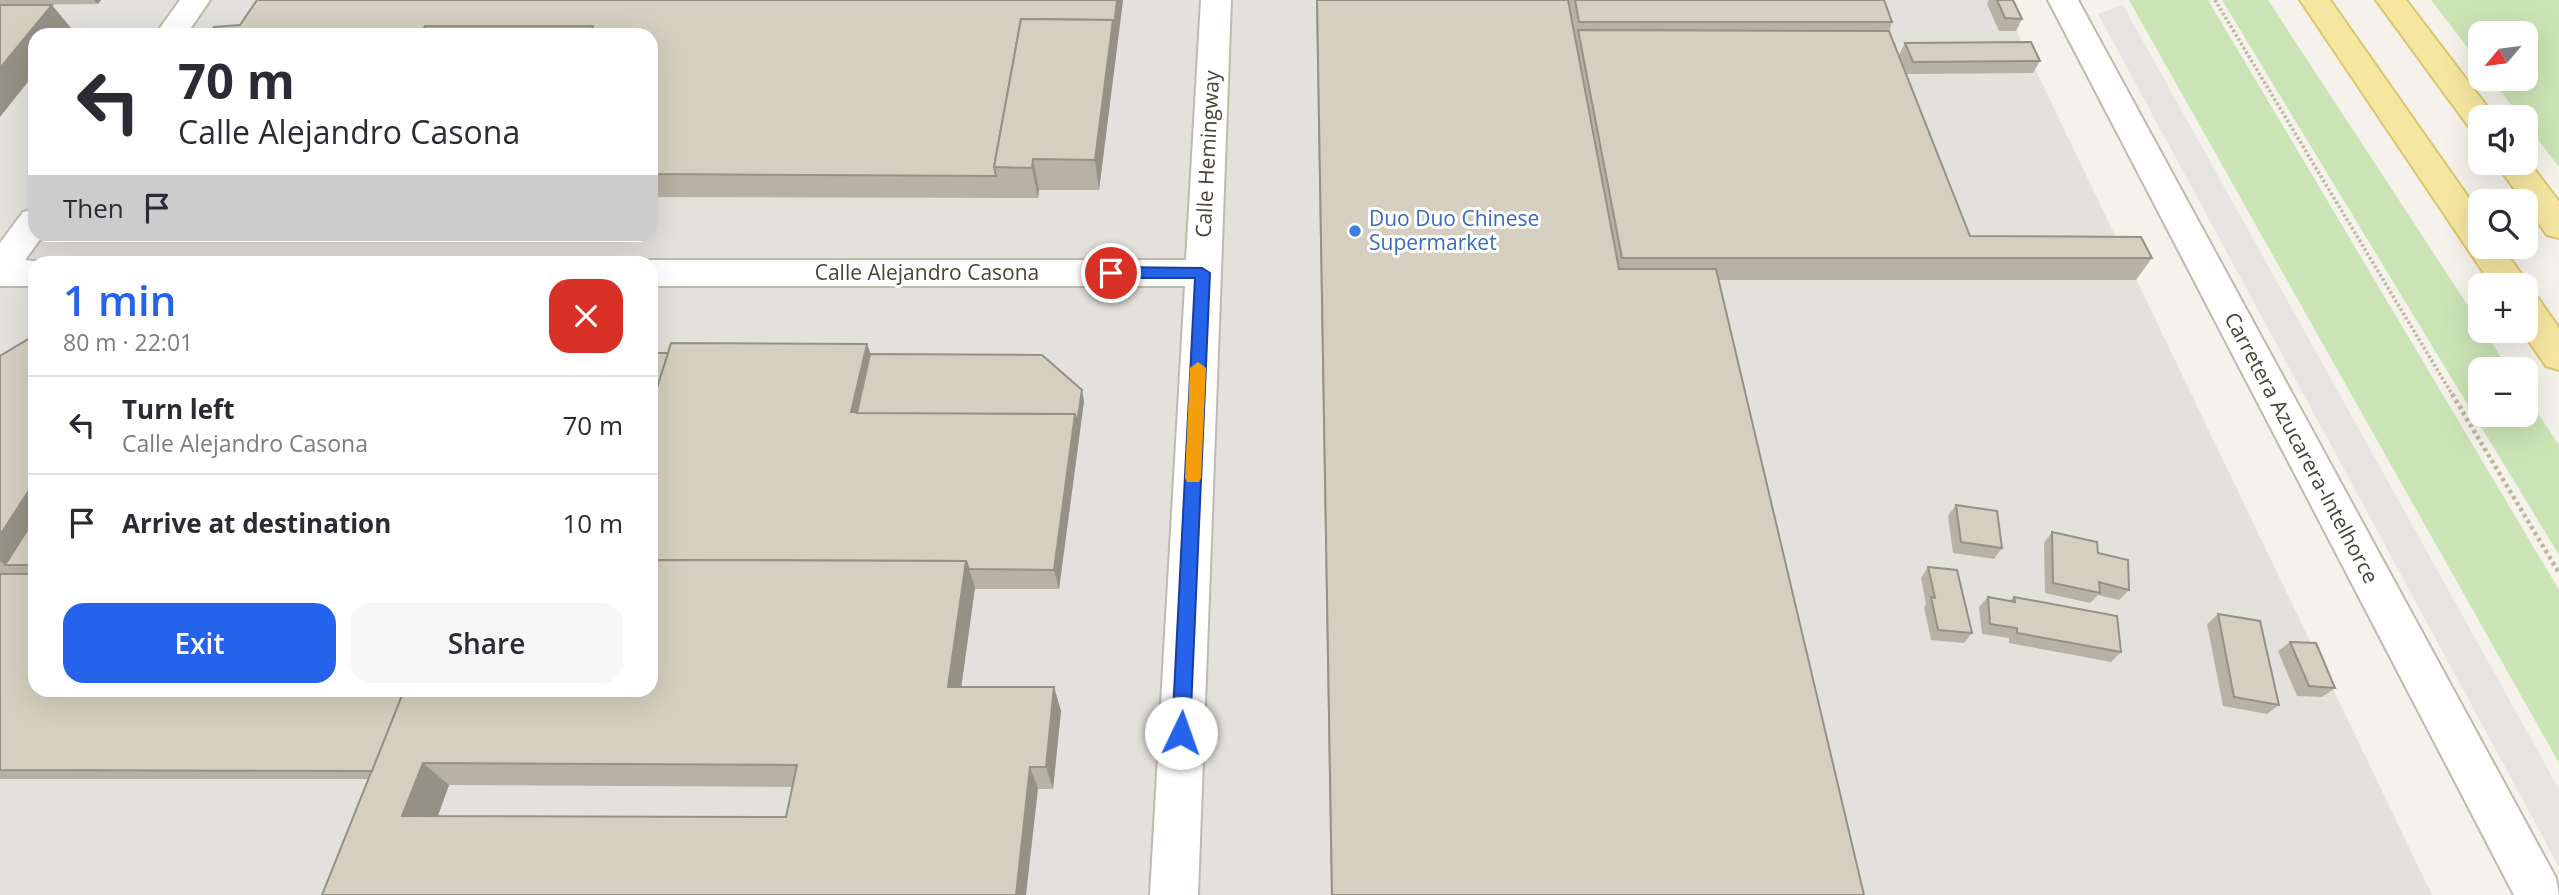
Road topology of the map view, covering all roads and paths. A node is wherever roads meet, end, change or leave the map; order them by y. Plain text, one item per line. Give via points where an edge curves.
1 (195, 0) edge
2 (1216, 0) edge
3 (2063, 0) edge
4 (2215, 0) edge
5 (2315, 0) edge
6 (2391, 0) edge
7 (175, 28) edge
8 (2470, 105) edge
9 (2521, 175) edge
10 (2468, 223) edge
11 (2559, 226) edge
12 (28, 230) edge
13 (0, 271) edge
14 (28, 273) edge
15 (658, 273) edge
16 (1202, 273) junction
17 (2538, 326) edge
18 (2559, 356) edge
19 (2559, 573) edge
20 (1174, 895) edge
21 (2539, 895) edge

1 - 7 street
2 - 16 street, Calle Hemingway
3 - 21 street, Carretera Azucarera-Intelhorce
4 - 19 path
5 - 10 main road
6 - 8 main road
9 - 11 main road
12 - 13 street
13 - 14 street
15 - 16 street, Calle Alejandro Casona
16 - 20 street, Calle Hemingway
17 - 18 main road

